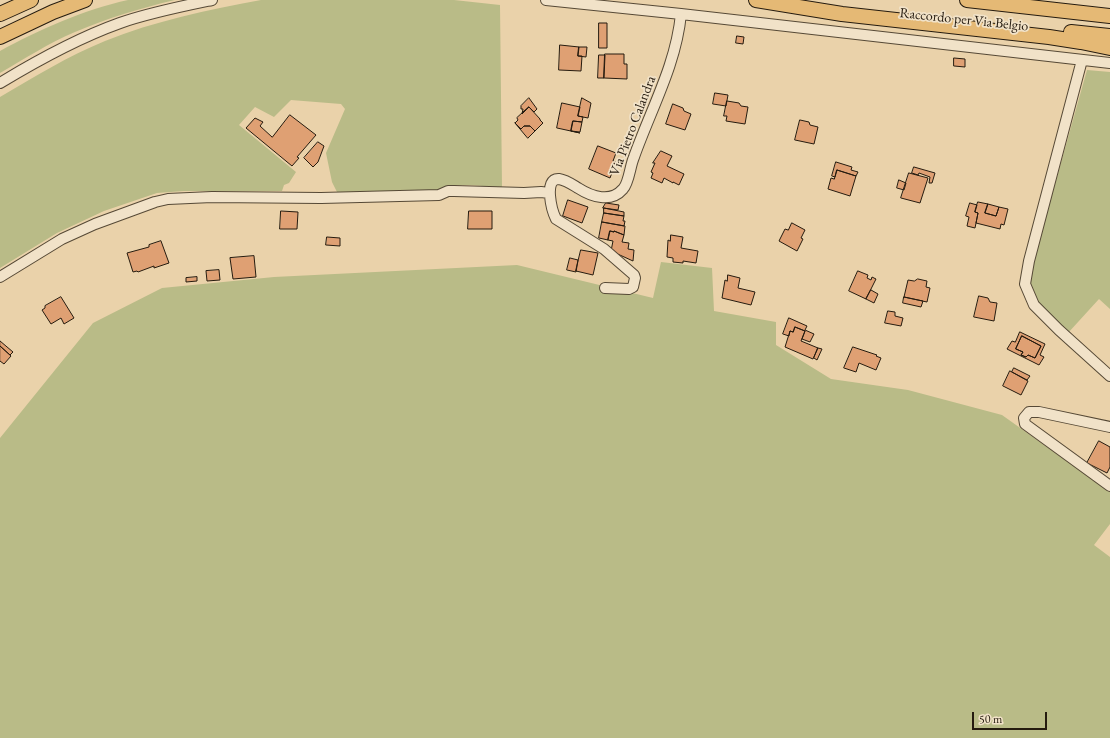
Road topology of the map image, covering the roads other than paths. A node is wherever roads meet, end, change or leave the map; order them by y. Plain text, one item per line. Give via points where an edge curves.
1 (31, 0) edge
2 (85, 0) edge
3 (212, 0) edge
4 (546, 0) edge
5 (756, 0) edge
6 (770, 0) edge
7 (967, 0) edge
8 (0, 14) edge
9 (681, 14) junction
10 (1110, 16) edge
11 (1110, 36) edge
12 (0, 37) edge
13 (1110, 48) edge
14 (1082, 60) junction
15 (1110, 63) edge
16 (0, 83) edge
17 (549, 193) junction
18 (0, 278) edge
19 (605, 288) dead end
20 (1110, 376) edge
21 (1110, 427) edge
22 (1110, 486) edge

1 - 8 highway
2 - 12 highway
3 - 16 street via 103,30 59,50
4 - 9 street
5 - 13 highway via 842,14 1049,37
6 - 11 highway, Raccordo per Via Belgio
7 - 10 highway, Raccordo per Via Belgio
9 - 14 street
9 - 17 street, Via Pietro Calandra via 680,32 672,63 623,189 613,196 598,197 558,179 552,183
14 - 15 street
14 - 20 street via 1025,284 1034,305
17 - 18 street via 454,191 439,195 168,199 95,224 62,239
17 - 19 street via 556,218 604,249 634,275 633,287 629,289
21 - 22 street via 1039,412 1029,412 1024,418 1025,424

